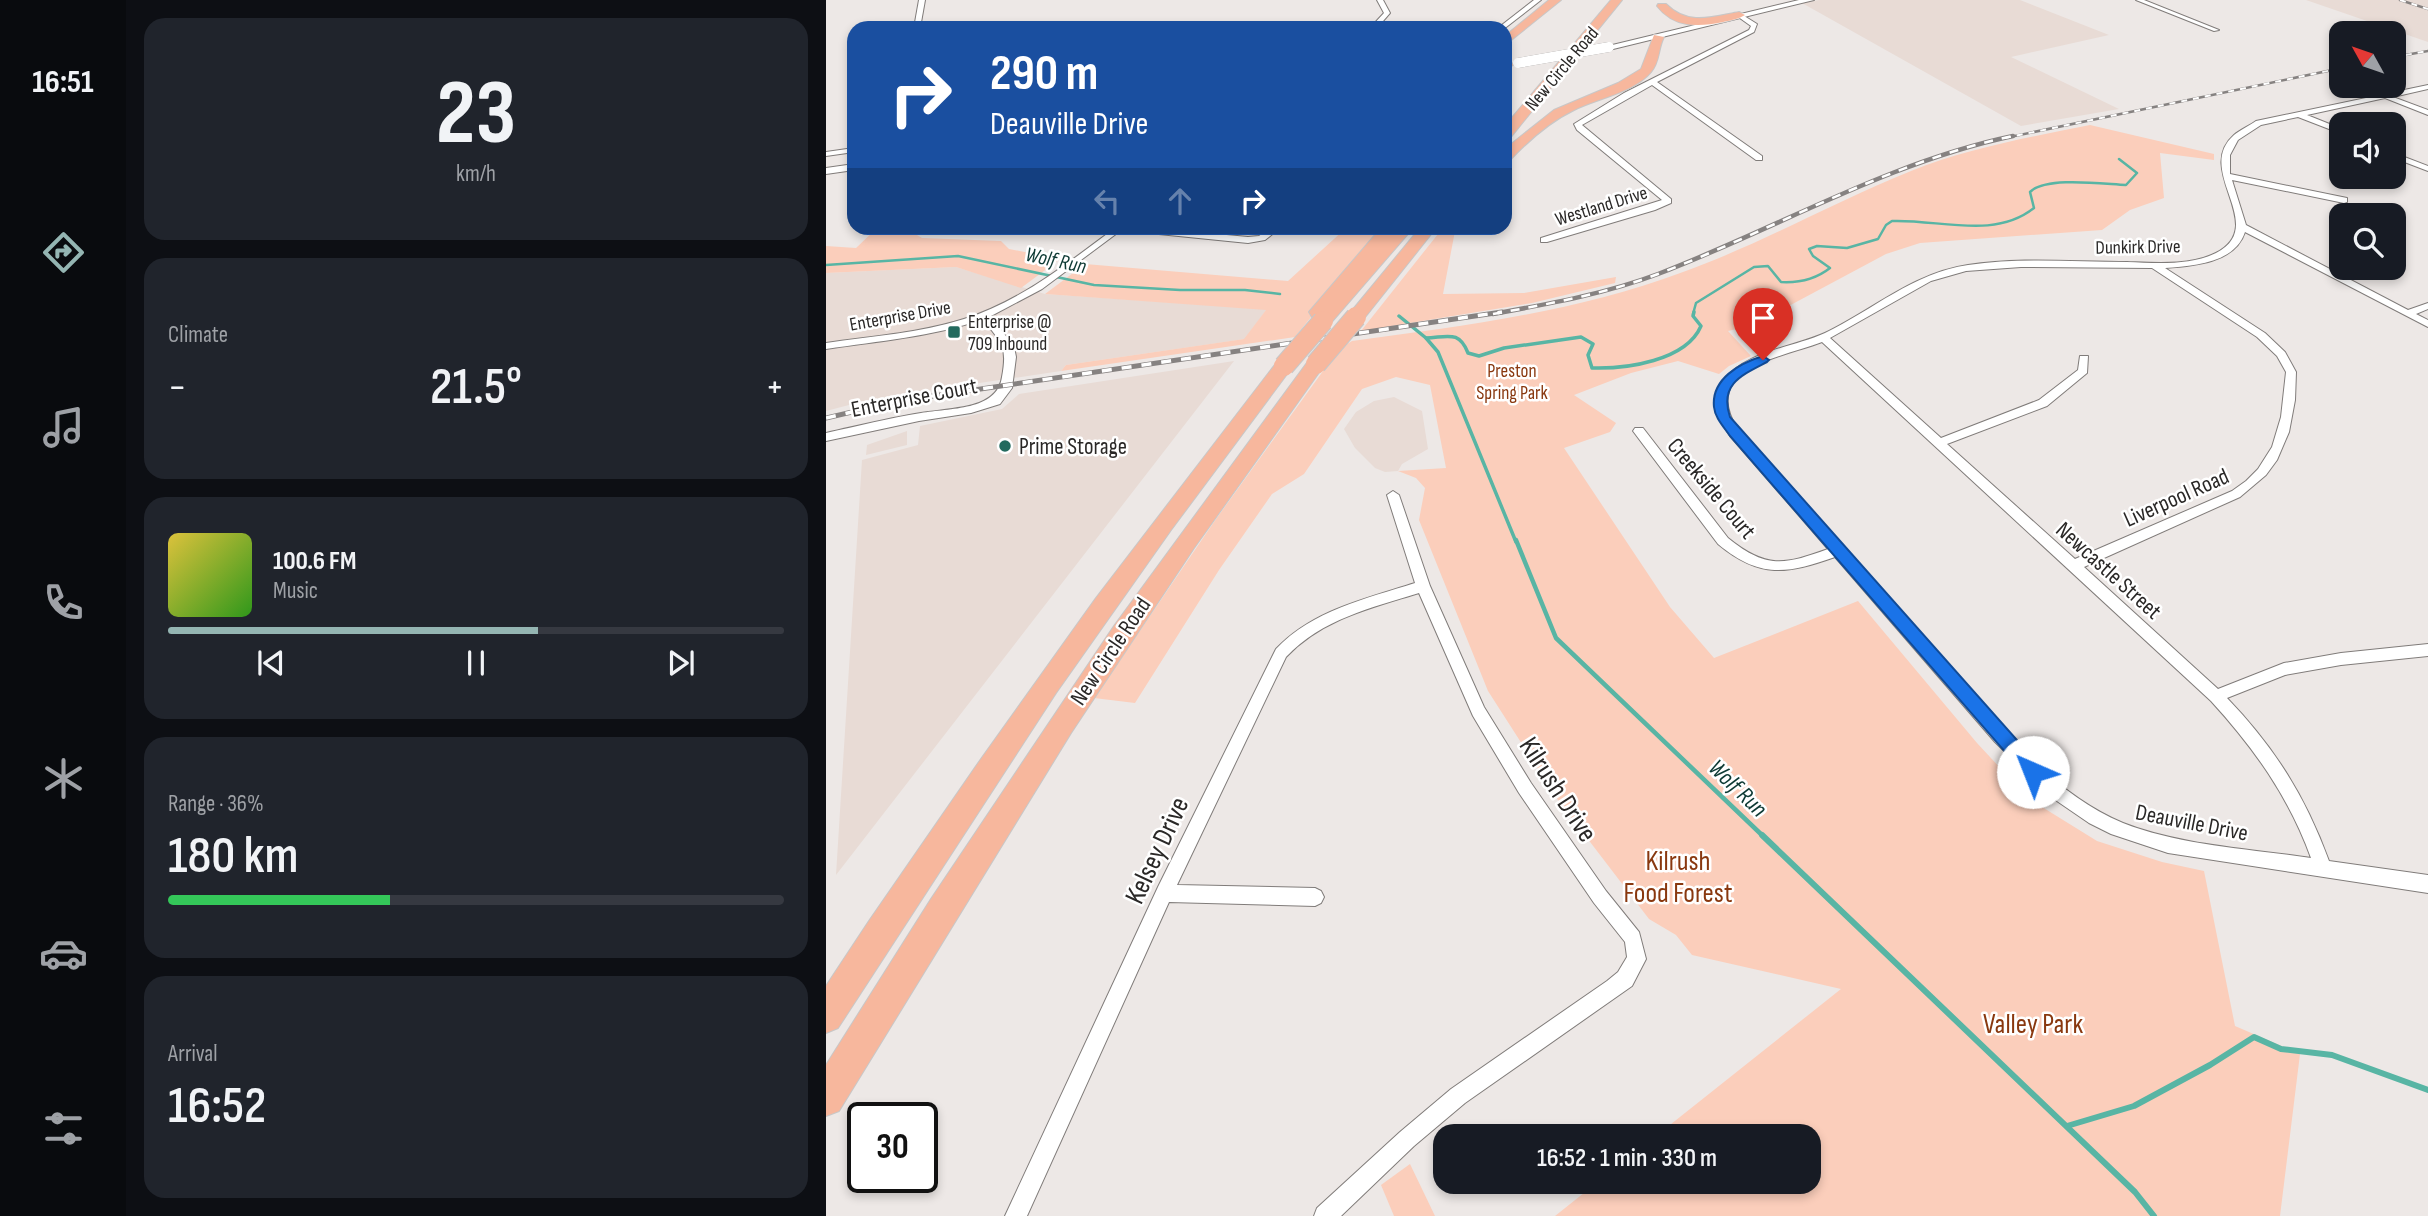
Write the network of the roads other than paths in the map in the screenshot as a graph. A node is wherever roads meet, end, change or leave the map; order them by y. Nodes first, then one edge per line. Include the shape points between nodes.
1 (922, 0) edge
2 (1380, 0) edge
3 (1538, 0) edge
4 (1556, 0) edge
5 (1600, 0) edge
6 (1617, 0) edge
7 (1810, 0) edge
8 (2139, 0) edge
9 (1663, 3) edge
10 (1739, 15) junction
11 (918, 21) edge
12 (1380, 21) edge
13 (1510, 21) edge
14 (2216, 30) dead end
15 (1512, 36) edge
16 (1658, 37) joint
17 (1642, 45) junction
18 (1512, 64) edge
19 (1541, 69) dead end
20 (1652, 82) junction
21 (2428, 87) edge
22 (2406, 92) edge
23 (2375, 98) edge
24 (2390, 98) edge
25 (2428, 113) edge
26 (2298, 114) junction
27 (1512, 127) edge
28 (2329, 127) edge
29 (1512, 150) edge
30 (847, 151) edge
31 (826, 154) edge
32 (1759, 158) dead end
33 (2406, 160) edge
34 (847, 168) edge
35 (2428, 169) edge
36 (826, 171) edge
37 (2227, 176) junction
38 (2344, 200) dead end
39 (2243, 226) junction
40 (1110, 235) edge
41 (1198, 235) edge
42 (1266, 235) edge
43 (1383, 235) edge
44 (1399, 235) edge
45 (1421, 235) edge
46 (1544, 240) dead end
47 (2154, 265) junction
48 (2428, 306) edge
49 (2409, 313) junction
50 (985, 316) junction
51 (1323, 321) junction
52 (2428, 324) edge
53 (1823, 337) junction
54 (826, 346) edge
55 (2084, 358) dead end
56 (1744, 368) joint
57 (1639, 431) dead end
58 (826, 437) edge
59 (1938, 443) junction
60 (1393, 495) dead end
61 (1839, 550) junction
62 (2073, 566) junction
63 (1423, 586) junction
64 (2428, 650) edge
65 (2216, 696) junction
66 (2323, 868) junction
67 (2428, 884) edge
68 (1164, 893) junction
69 (1315, 897) dead end
70 (826, 1016) edge
71 (826, 1098) edge
72 (1016, 1216) edge
73 (1325, 1216) edge

1 - 11 street
2 - 12 street via 1387,13
3 - 13 street
4 - 15 highway
5 - 19 highway, New Circle Road
6 - 27 highway, New Circle Road
7 - 10 main road
8 - 14 street
9 - 10 highway via 1671,18 1685,22
9 - 17 highway via 1657,23
10 - 16 main road
10 - 20 street via 1755,25 1752,32
16 - 17 highway
17 - 18 main road, bridge
17 - 29 highway via 1652,62 1642,74 1559,112
20 - 32 street
20 - 46 street, Westland Drive via 1578,124 1668,201
21 - 22 street
23 - 26 street
24 - 25 street
26 - 28 street
26 - 37 street via 2259,123 2235,135 2225,150
30 - 31 street
33 - 35 street
34 - 36 main road
37 - 38 street
37 - 39 street
39 - 47 street, Dunkirk Drive via 2236,244 2218,256
39 - 49 street
40 - 50 street, Enterprise Drive via 1048,282
41 - 42 street via 1248,240
43 - 51 highway via 1318,312
44 - 51 highway, New Circle Road
45 - 71 highway, New Circle Road, bridge via 1316,364 1191,531 1003,813
47 - 53 street, Dunkirk Drive via 2016,265 1948,272 1904,290
47 - 62 street, Liverpool Road via 2261,335 2281,354 2291,372 2291,383 2278,449 2254,484
48 - 49 street
49 - 52 street
50 - 54 street, Enterprise Drive
50 - 58 street, Enterprise Court via 1009,347 1011,357 1006,388 996,401
51 - 70 highway, New Circle Road, bridge via 1109,596
53 - 56 street, Dunkirk Drive
53 - 59 street, Newcastle Street
55 - 59 street via 2083,371 2043,403
56 - 61 street, Deauville Drive via 1723,388 1720,407 1724,418
57 - 61 street, Creekside Court via 1737,554 1779,568
59 - 62 street, Newcastle Street
60 - 63 street, Kilrush Drive
61 - 66 street, Deauville Drive via 2023,761 2068,802 2129,836
62 - 65 street, Newcastle Street
63 - 68 street, Kelsey Drive via 1318,622 1289,642
63 - 73 street, Kilrush Drive via 1478,711 1533,799 1633,938 1637,959 1614,989 1458,1096
64 - 65 street via 2284,669
65 - 66 street, Newcastle Street via 2281,772
66 - 67 street, Deauville Drive
68 - 69 street
68 - 72 street, Kelsey Drive

